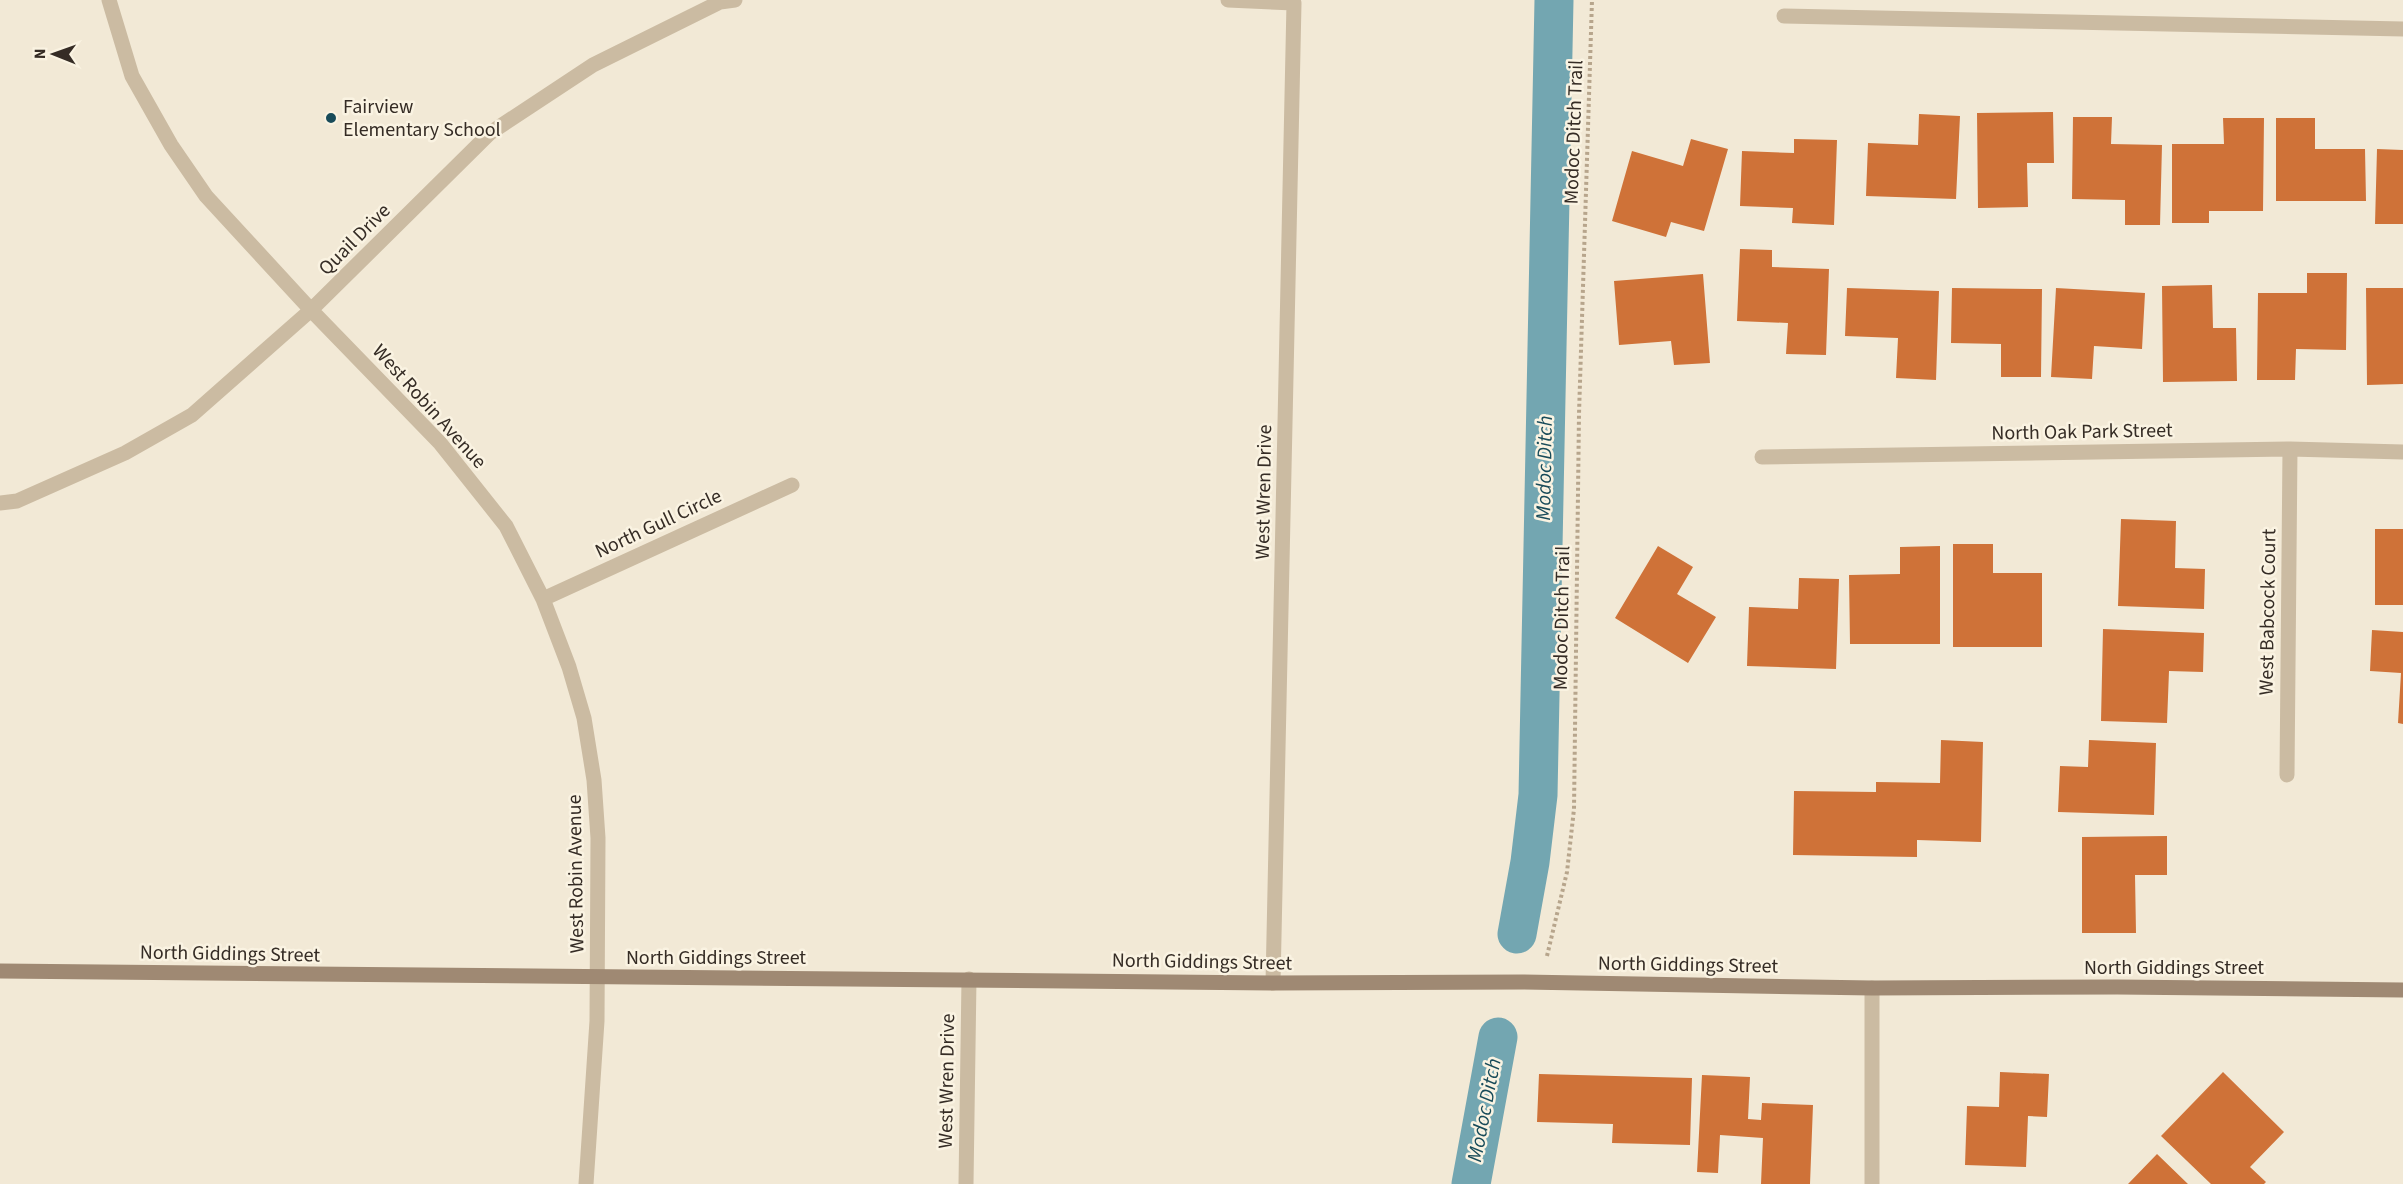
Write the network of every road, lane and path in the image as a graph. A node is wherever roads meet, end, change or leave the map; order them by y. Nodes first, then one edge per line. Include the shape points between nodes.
1 (109, 0) edge
2 (735, 0) edge
3 (1228, 0) edge
4 (1592, 0) edge
5 (1784, 16) dead end
6 (2403, 29) edge
7 (311, 310) junction
8 (2290, 449) junction
9 (2403, 452) edge
10 (1762, 457) dead end
11 (792, 485) dead end
12 (0, 503) edge
13 (543, 599) junction
14 (2287, 775) dead end
15 (0, 971) edge
16 (597, 977) junction
17 (969, 979) junction
18 (1273, 982) junction
19 (1542, 982) junction
20 (1872, 988) junction
21 (2403, 990) edge
22 (586, 1184) edge
23 (966, 1184) edge
24 (1872, 1184) edge

1 - 7 street, West Robin Avenue via 132,76 171,145 206,196
2 - 7 street, Quail Drive via 720,2 593,65 490,133
3 - 18 street, West Wren Drive via 1294,3
4 - 19 path, Modoc Ditch Trail via 1579,414 1574,809 1567,872
5 - 6 street
7 - 12 street, Quail Drive via 192,415 125,453 17,501
7 - 13 street, West Robin Avenue via 441,443 506,526
8 - 9 street, North Oak Park Street
8 - 10 street, North Oak Park Street
8 - 14 street, West Babcock Court
11 - 13 street, North Gull Circle
13 - 16 street, West Robin Avenue via 584,718 594,780 598,838
15 - 16 street, North Giddings Street
16 - 17 street, North Giddings Street
16 - 22 street, West Robin Avenue via 593,1109
17 - 18 street, North Giddings Street
17 - 23 street, West Wren Drive
18 - 19 street, North Giddings Street
19 - 20 street, North Giddings Street
20 - 21 street, North Giddings Street
20 - 24 street

